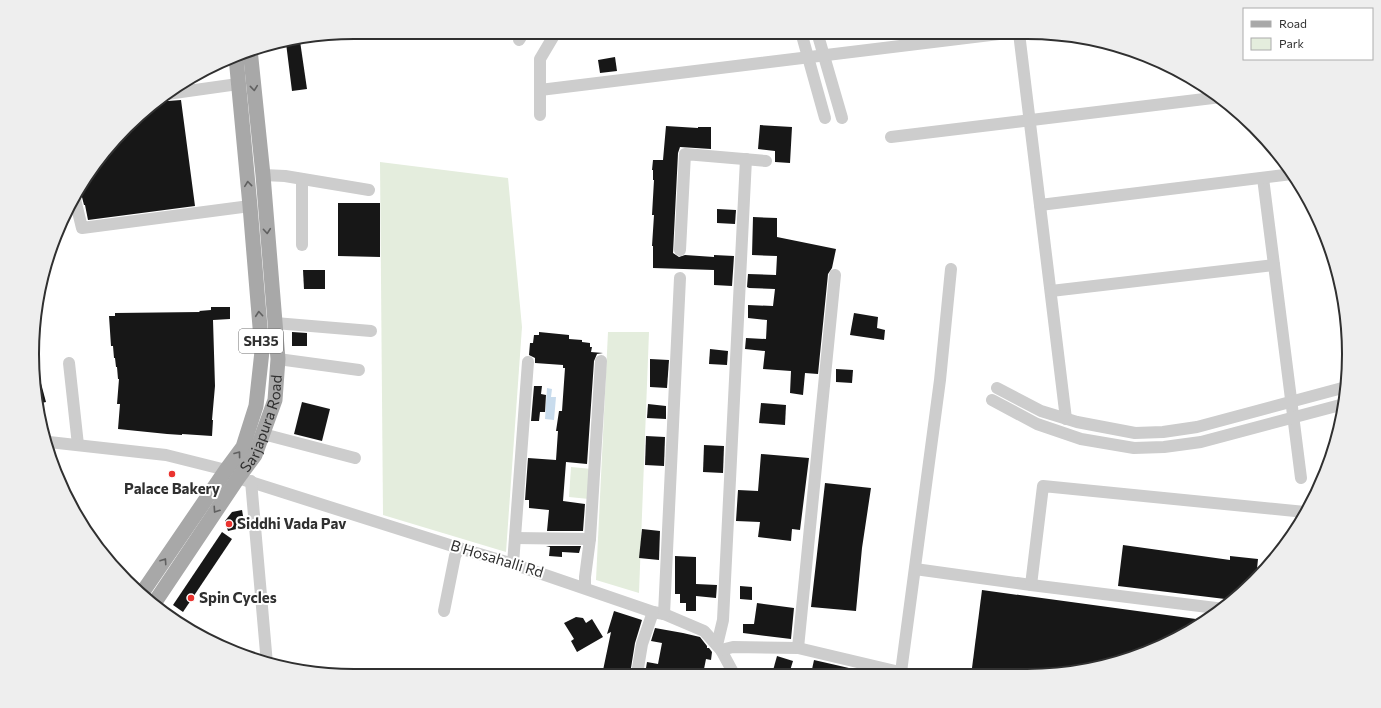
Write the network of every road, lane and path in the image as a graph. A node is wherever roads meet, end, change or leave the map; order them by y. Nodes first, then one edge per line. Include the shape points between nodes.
1 (552, 39) edge
2 (803, 39) edge
3 (819, 39) edge
4 (959, 39) edge
5 (1019, 39) edge
6 (824, 56) junction
7 (251, 57) edge
8 (808, 58) junction
9 (236, 62) edge
10 (238, 84) junction
11 (540, 90) junction
12 (178, 92) edge
13 (1211, 98) edge
14 (540, 115) dead end
15 (825, 118) dead end
16 (842, 118) dead end
17 (1029, 120) junction
18 (890, 137) dead end
19 (746, 159) junction
20 (766, 161) dead end
21 (263, 175) junction
22 (1286, 175) edge
23 (1262, 178) junction
24 (302, 179) junction
25 (369, 190) dead end
26 (76, 205) edge
27 (1040, 205) junction
28 (250, 206) junction
29 (302, 244) dead end
30 (680, 250) dead end
31 (1274, 265) junction
32 (951, 269) dead end
33 (835, 275) dead end
34 (680, 278) dead end
35 (1051, 291) junction
36 (275, 323) junction
37 (371, 331) dead end
38 (278, 360) junction
39 (601, 361) dead end
40 (528, 362) dead end
41 (69, 364) dead end
42 (359, 370) dead end
43 (997, 388) dead end
44 (1340, 389) edge
45 (992, 400) dead end
46 (1291, 402) junction
47 (1337, 406) edge
48 (1293, 417) junction
49 (1066, 419) junction
50 (263, 434) junction
51 (52, 442) edge
52 (78, 445) junction
53 (355, 458) dead end
54 (238, 476) junction
55 (1301, 478) dead end
56 (1300, 512) edge
57 (515, 538) junction
58 (590, 539) junction
59 (459, 548) junction
60 (513, 564) junction
61 (915, 569) junction
62 (1030, 585) junction
63 (585, 587) junction
64 (145, 590) edge
65 (157, 600) edge
66 (1214, 608) edge
67 (444, 611) dead end
68 (659, 613) junction
69 (719, 647) junction
70 (798, 648) junction
71 (266, 656) edge
72 (638, 669) edge
73 (731, 669) edge
74 (888, 669) edge
75 (905, 669) edge

1 - 11 street via 540,59
2 - 8 street
3 - 6 street
4 - 6 street
5 - 17 street
6 - 8 street
6 - 16 street
7 -> 21 main road, Sarjapura Road
8 - 11 street
8 - 15 street
9 - 10 main road, Sarjapura Road / SH35
10 - 12 street
28 -> 10 main road, Sarjapura Road / SH35
11 - 14 street
13 - 17 street
17 - 18 street
17 - 27 street
19 - 20 street
19 - 30 street via 685,154
19 - 69 street via 723,620
21 - 24 street
21 -> 36 main road, Sarjapura Road
22 - 23 street
23 - 27 street
23 - 31 street
24 - 25 street
24 - 29 street
26 - 28 street via 82,228
27 - 35 street
54 -> 28 main road, Sarjapura Road / SH35 via 243,447 256,406 262,350
31 - 35 street
31 - 46 street
32 - 61 street via 940,380
33 - 70 street
34 - 68 street
35 - 49 street
36 - 37 street
36 - 38 main road, Sarjapura Road
38 - 42 street
38 - 50 main road, Sarjapura Road via 275,400
39 - 58 street
40 - 57 street
41 - 52 street
43 - 49 street via 1041,411
44 - 46 street
45 - 48 street via 1037,424 1066,434 1134,448 1201,442
46 - 48 street
46 - 49 street via 1197,427 1163,432 1135,433
47 - 48 street
48 - 55 street
50 - 53 street
50 - 54 main road, Sarjapura Road via 256,454
51 - 52 street, B Hosahalli Rd
52 - 54 street, B Hosahalli Rd via 166,455
54 - 59 street, B Hosahalli Rd
64 -> 54 main road, Sarjapura Road / SH35
54 -> 65 main road, Sarjapura Road
54 - 71 street
56 - 62 street via 1043,486
57 - 58 street
57 - 60 street
58 - 63 street
59 - 60 street, B Hosahalli Rd
59 - 67 street
60 - 63 street, B Hosahalli Rd
61 - 62 street
61 - 75 street
62 - 66 street
63 - 68 street, B Hosahalli Rd
68 - 69 street, B Hosahalli Rd via 704,631
68 - 72 street via 642,644
69 - 70 street
69 - 73 street, B Hosahalli Rd
70 - 74 street

